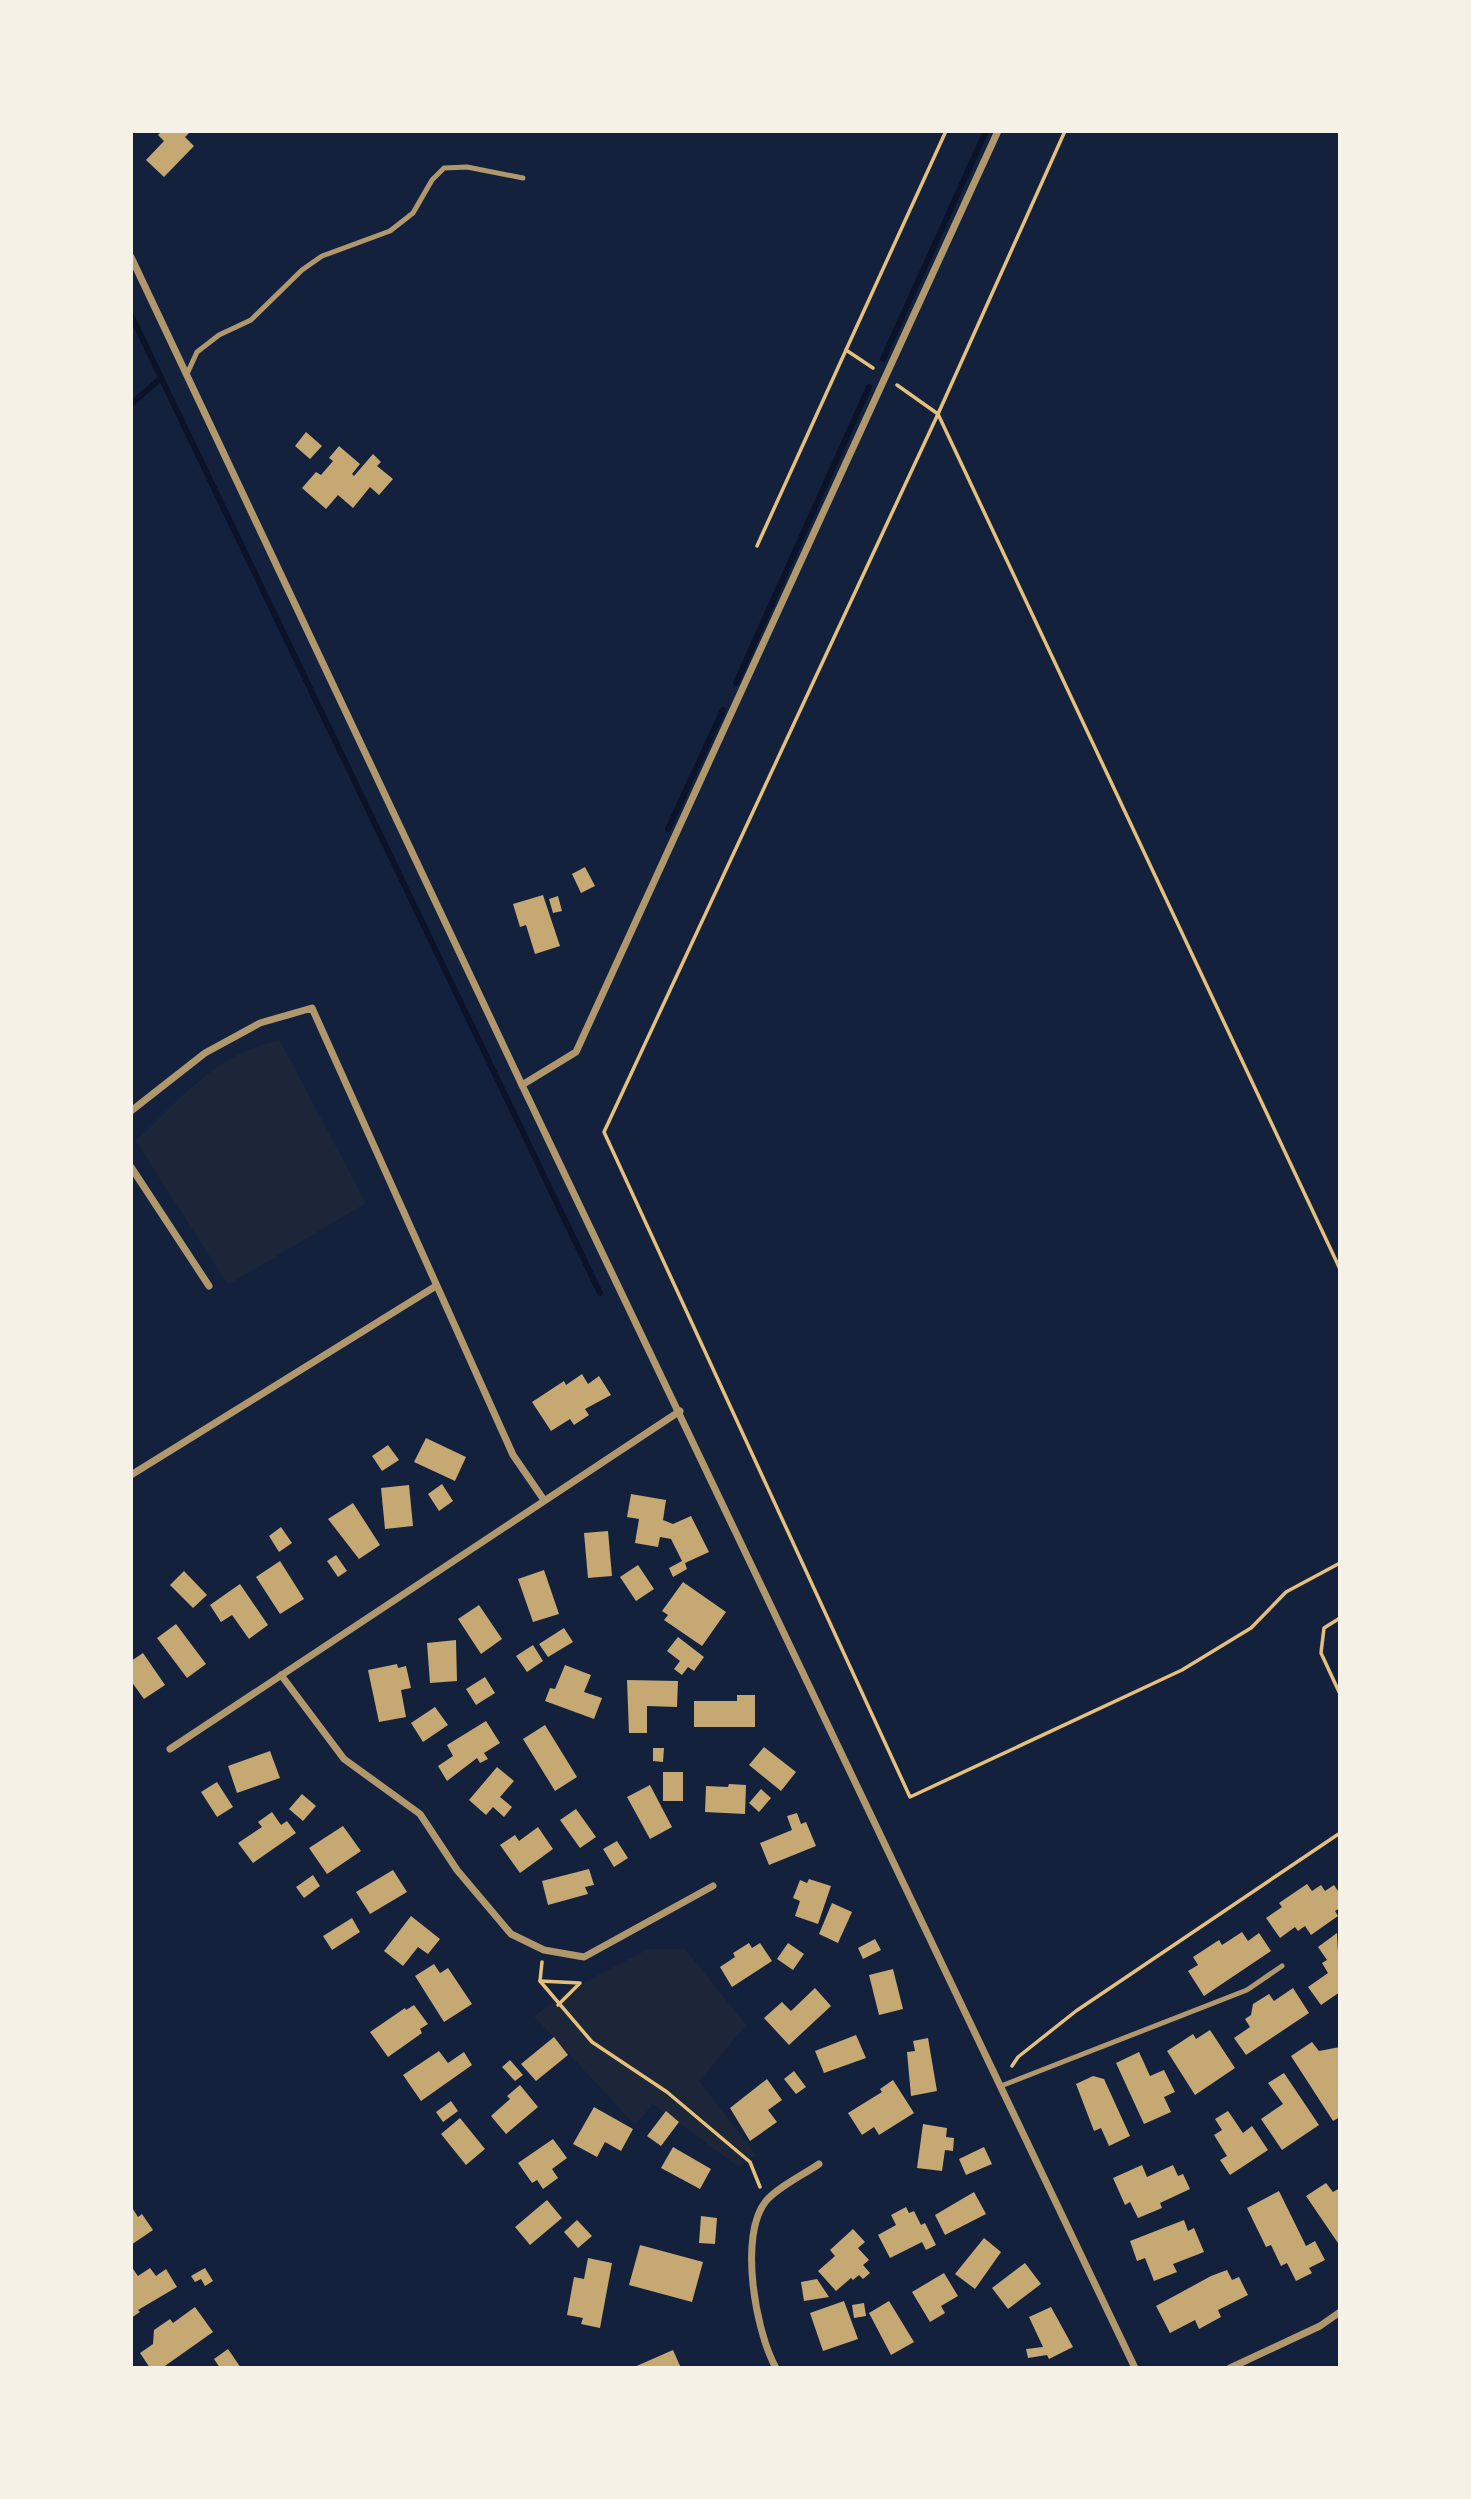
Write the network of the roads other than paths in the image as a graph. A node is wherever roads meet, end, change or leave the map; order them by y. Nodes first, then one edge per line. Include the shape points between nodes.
1 (999, 131) edge
2 (523, 178) dead end
3 (131, 257) edge
4 (187, 374) junction
5 (522, 1085) junction
6 (131, 1111) edge
7 (131, 1167) edge
8 (209, 1286) dead end
9 (436, 1286) junction
10 (680, 1410) junction
11 (131, 1475) edge
12 (544, 1500) junction
13 (281, 1675) junction
14 (170, 1749) dead end
15 (713, 1886) dead end
16 (1282, 1966) dead end
17 (1001, 2086) junction
18 (819, 2164) dead end
19 (1340, 2312) edge
20 (776, 2368) edge
21 (1135, 2368) edge
22 (1230, 2368) edge

1 - 5 street via 576,1052
2 - 4 lane via 467,167 444,169 413,213 390,231 322,256 302,270 251,320 197,352
3 - 4 street
4 - 5 street
5 - 10 street
6 - 9 street via 205,1053 260,1023 312,1007
7 - 8 street
9 - 11 street
9 - 12 street via 513,1455
10 - 12 street
10 - 17 street
12 - 13 street
13 - 14 street
13 - 15 street via 344,1759 420,1814 457,1870 511,1934 544,1950 584,1957
16 - 17 lane via 1247,1990
17 - 21 street
18 - 20 street via 766,2202 757,2227 752,2264 756,2320
19 - 22 street

